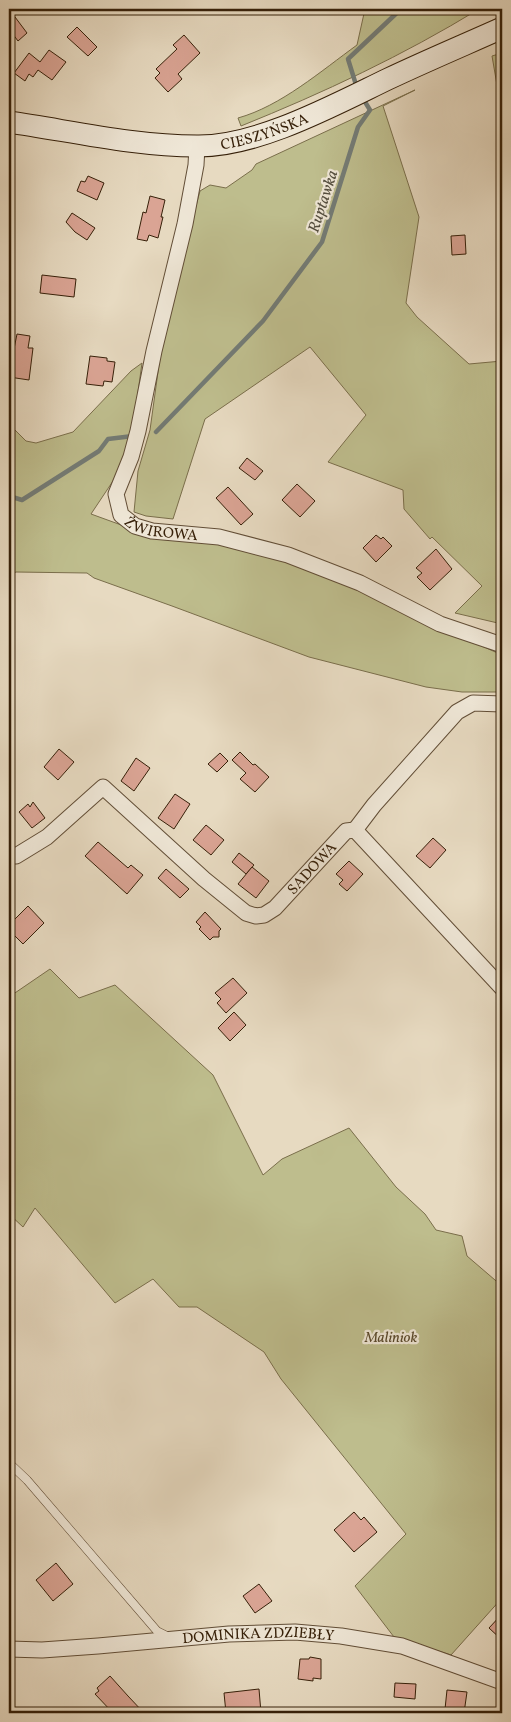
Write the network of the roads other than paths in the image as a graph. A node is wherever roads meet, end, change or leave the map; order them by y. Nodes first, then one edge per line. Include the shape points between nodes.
1 (502, 28) edge
2 (9, 122) edge
3 (198, 146) junction
4 (502, 645) edge
5 (502, 704) edge
6 (355, 830) junction
7 (9, 854) edge
8 (502, 988) edge
9 (9, 1463) edge
10 (173, 1639) junction
11 (9, 1649) edge
12 (502, 1682) edge

1 - 3 main road, CIESZYŃSKA via 252,138
2 - 3 main road, CIESZYŃSKA via 149,143
3 - 4 street, ŻWIROWA via 185,224 138,432 116,494 121,515 135,526 152,531 219,537 288,555 360,583 440,624
5 - 6 street via 473,703 457,712
6 - 7 street, SADOWA via 346,830 274,908 256,916 246,913 204,879 103,787 47,837 16,856
6 - 8 street
9 - 10 lane via 157,1631
10 - 11 street, DOMINIKA ZDZIEBŁY via 42,1650
10 - 12 street, DOMINIKA ZDZIEBŁY via 295,1632 341,1636 402,1646

